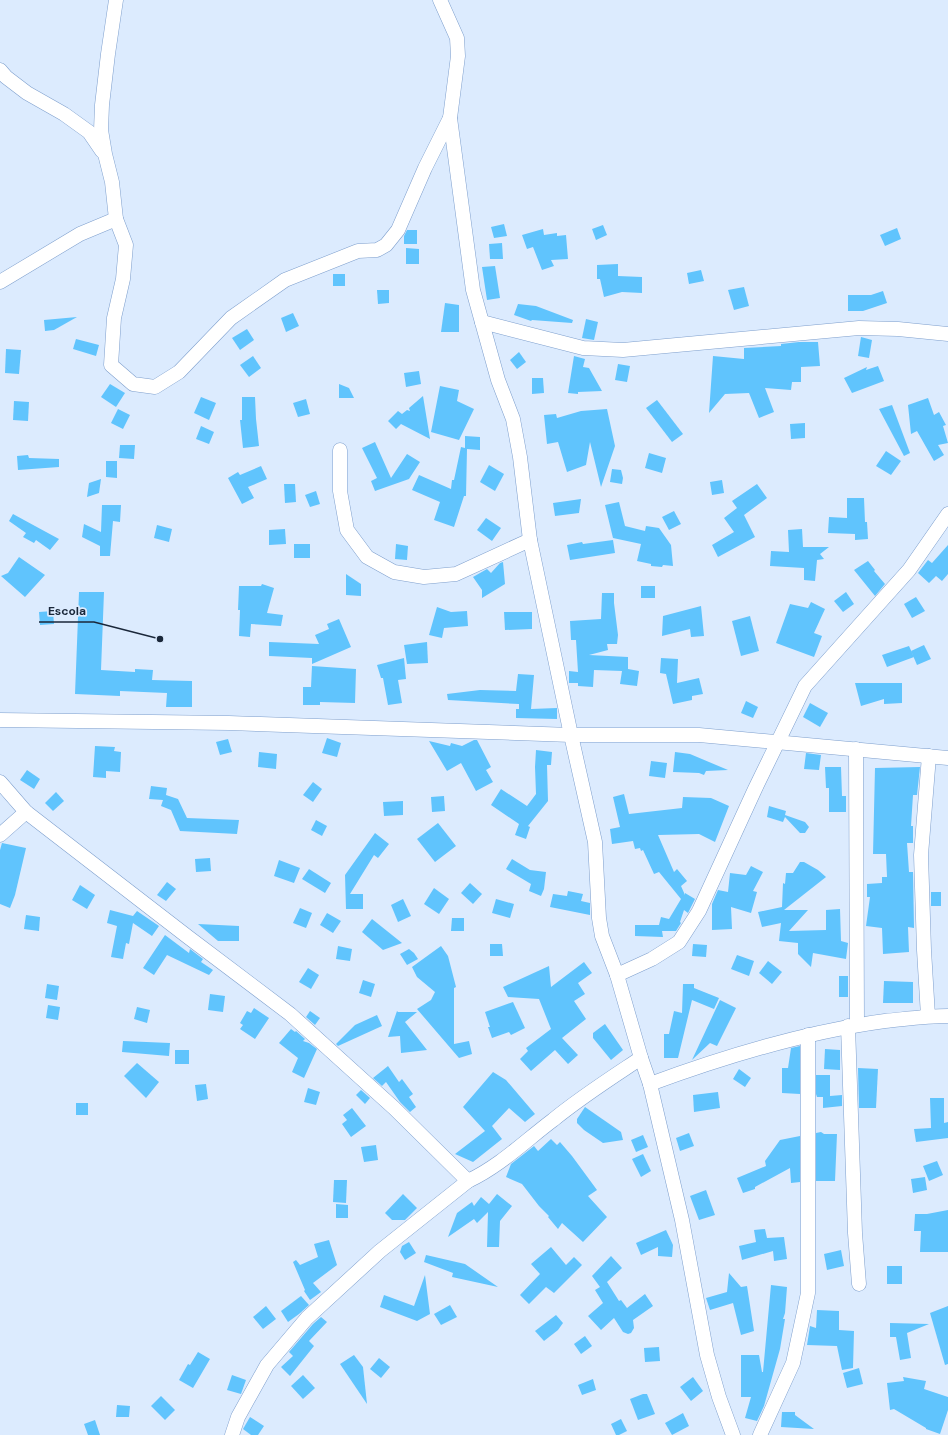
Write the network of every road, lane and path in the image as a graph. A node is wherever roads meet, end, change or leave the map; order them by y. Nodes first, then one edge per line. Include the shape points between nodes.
1 (116, 0) edge
2 (440, 0) edge
3 (0, 70) edge
4 (450, 118) junction
5 (105, 154) junction
6 (116, 219) junction
7 (0, 282) edge
8 (482, 322) junction
9 (948, 334) edge
10 (340, 450) dead end
11 (948, 514) edge
12 (530, 540) junction
13 (0, 720) edge
14 (571, 735) junction
15 (778, 743) junction
16 (856, 749) junction
17 (929, 756) junction
18 (948, 758) edge
19 (0, 782) edge
20 (26, 812) junction
21 (0, 835) edge
22 (618, 975) junction
23 (928, 1016) junction
24 (948, 1016) edge
25 (852, 1026) junction
26 (808, 1035) junction
27 (641, 1058) junction
28 (650, 1084) junction
29 (468, 1181) junction
30 (859, 1284) dead end
31 (232, 1435) edge
32 (733, 1435) edge
33 (760, 1435) edge

1 - 5 street via 102,105 101,130
2 - 4 street via 457,38 458,56
3 - 5 street via 27,93 90,132
4 - 6 street via 398,230 386,245 378,250 358,250 285,280 231,318 179,372 156,387 133,384 112,365 114,318 123,279 126,245
4 - 8 street via 472,290
5 - 6 street via 112,182
6 - 7 street via 80,234
8 - 9 street via 583,348 623,350 859,328
8 - 12 street via 498,380 513,419
10 - 12 street via 340,491 347,530 367,557 394,572 424,577 456,574
11 - 15 street via 909,570 805,686
12 - 14 street
13 - 14 street via 229,723
14 - 15 street via 699,735
14 - 22 street via 596,842 602,936
15 - 16 street
15 - 22 street via 699,911 679,942 652,959
16 - 17 street
16 - 25 street
17 - 18 street
17 - 23 street via 921,855
19 - 20 street
20 - 21 street
20 - 29 street via 290,1014 394,1108
22 - 27 street
23 - 24 street
23 - 25 street
25 - 26 street
25 - 30 street via 855,1233
26 - 28 street via 690,1068
26 - 33 street via 808,1293 793,1363
27 - 28 street
27 - 29 street via 554,1119 482,1175
28 - 32 street via 682,1220 707,1355
29 - 31 street via 380,1251 307,1318 267,1365 238,1417

